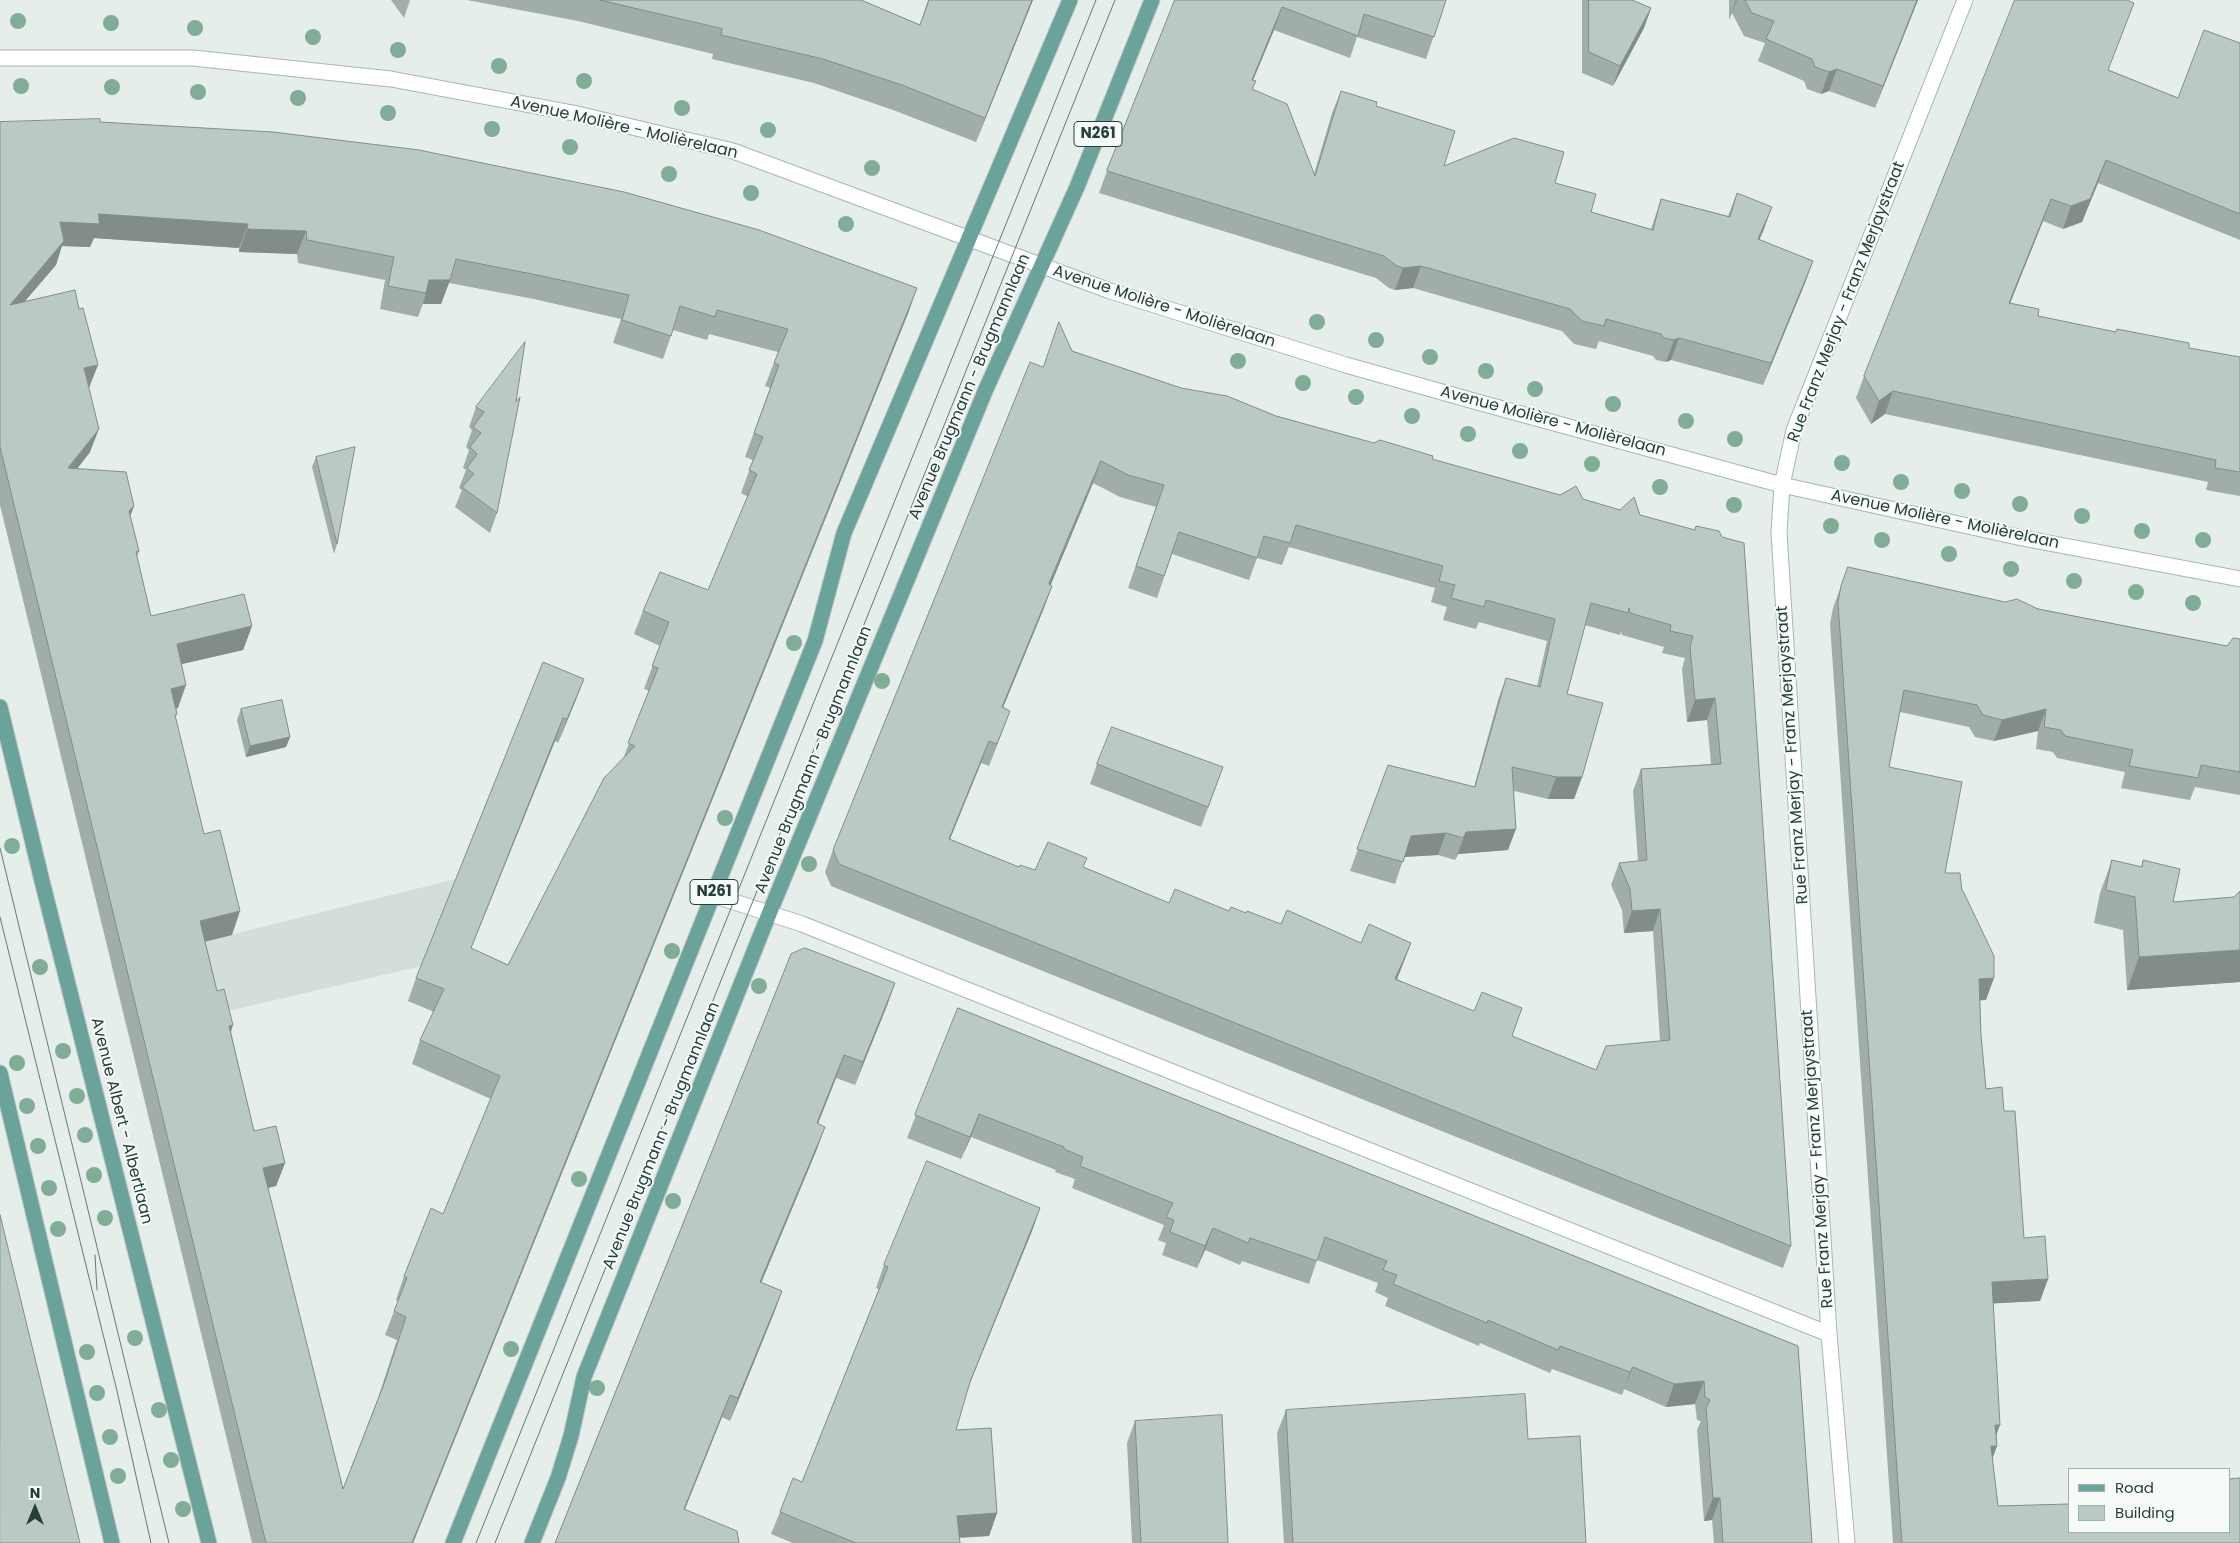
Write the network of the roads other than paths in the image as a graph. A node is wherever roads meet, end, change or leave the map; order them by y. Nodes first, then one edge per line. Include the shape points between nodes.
1 (1070, 0) edge
2 (1152, 0) edge
3 (1965, 0) edge
4 (0, 58) edge
5 (969, 239) junction
6 (1041, 266) junction
7 (1782, 485) junction
8 (2240, 579) edge
9 (0, 706) edge
10 (713, 895) junction
11 (769, 914) junction
12 (0, 1073) edge
13 (1829, 1334) junction
14 (112, 1543) edge
15 (209, 1543) edge
16 (453, 1543) edge
17 (532, 1543) edge
18 (1847, 1543) edge

1 - 5 main road, N261
2 - 6 main road, Avenue Brugmann - Brugmannlaan / N261
3 - 7 street, Rue Franz Merjay - Franz Merjaystraat via 1794,430
4 - 5 street, Avenue Molière - Molièrelaan via 193,58 392,79 563,111 733,151
5 - 6 street, Avenue Molière - Molièrelaan
5 - 10 main road, N261 via 844,533 815,641
6 - 7 street, Avenue Molière - Molièrelaan via 1346,365
6 - 11 main road, Avenue Brugmann - Brugmannlaan / N261 via 986,389
7 - 8 street, Avenue Molière - Molièrelaan via 2022,538
7 - 13 street, Rue Franz Merjay - Franz Merjaystraat via 1779,533
9 - 15 main road, Avenue Albert - Albertlaan
10 - 11 street
10 - 16 main road, N261
11 - 13 street via 812,928
11 - 17 main road, Avenue Brugmann - Brugmannlaan / N261 via 584,1377 558,1478
12 - 14 main road
13 - 18 street, Rue Franz Merjay - Franz Merjaystraat

